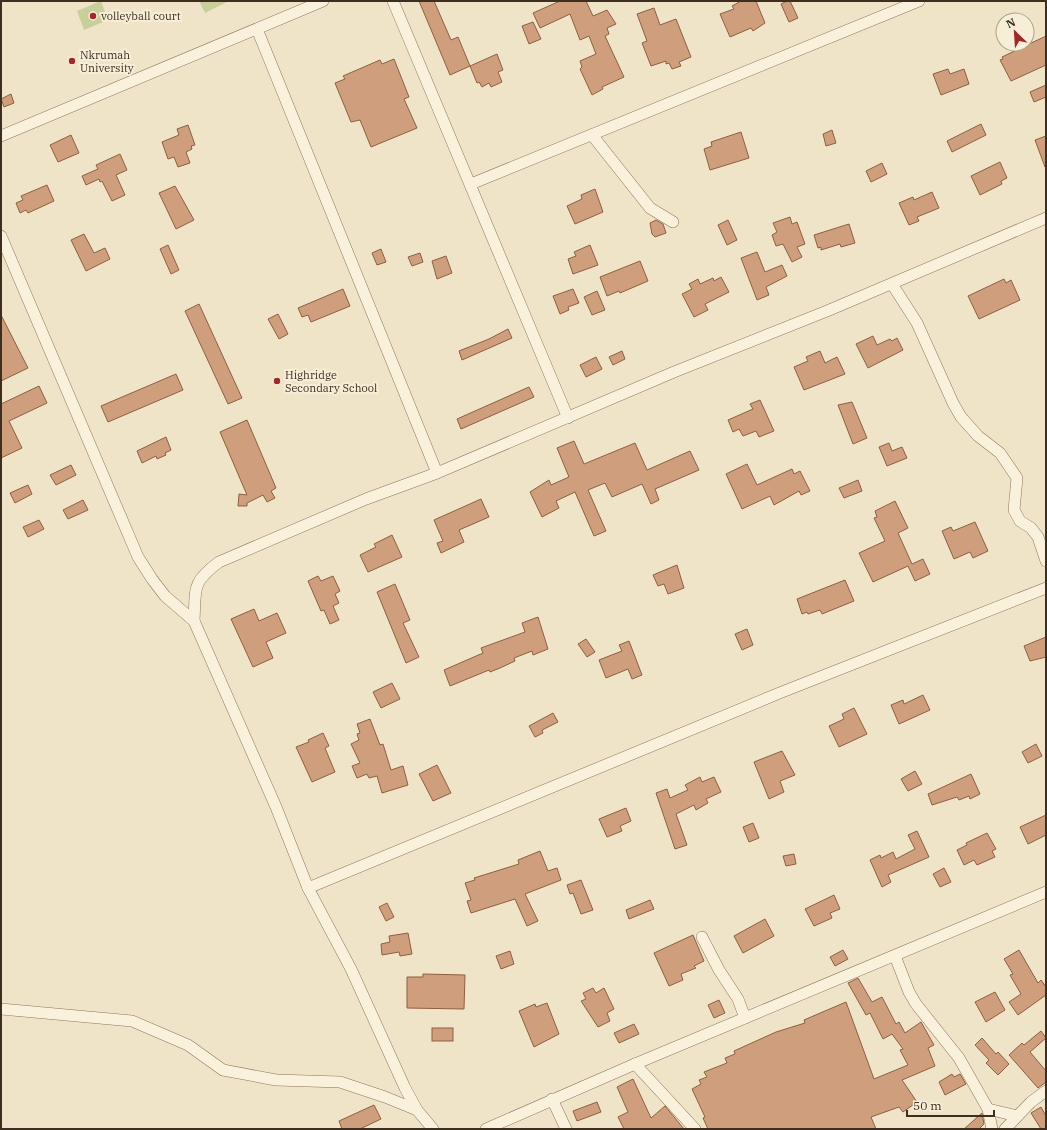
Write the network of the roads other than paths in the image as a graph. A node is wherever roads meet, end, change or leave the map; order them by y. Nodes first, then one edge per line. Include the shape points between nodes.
1 (323, 1) edge
2 (393, 1) edge
3 (919, 1) edge
4 (257, 28) junction
5 (592, 135) junction
6 (1, 136) edge
7 (471, 184) junction
8 (1046, 218) edge
9 (673, 222) dead end
10 (1, 236) edge
11 (892, 284) junction
12 (568, 418) junction
13 (437, 473) junction
14 (1046, 561) edge
15 (1046, 588) edge
16 (194, 620) junction
17 (308, 888) junction
18 (1046, 892) edge
19 (702, 937) dead end
20 (895, 956) junction
21 (1, 1009) edge
22 (746, 1018) junction
23 (635, 1064) junction
24 (1046, 1091) edge
25 (552, 1099) junction
26 (988, 1109) junction
27 (417, 1110) junction
28 (1017, 1116) junction
29 (433, 1129) edge
30 (487, 1129) edge
31 (566, 1129) edge
32 (695, 1129) edge
33 (992, 1129) edge
34 (1005, 1129) edge

1 - 4 street
2 - 7 street
3 - 5 street
4 - 6 street
4 - 13 street
5 - 7 street
5 - 9 street via 650,208
7 - 12 street
8 - 11 street
10 - 16 street via 138,556 165,596
11 - 12 street
11 - 14 street via 917,323 961,417 978,436 1000,453 1017,478 1014,510 1020,521 1038,537
12 - 13 street
13 - 16 street via 218,562 197,582
15 - 17 street via 782,692
16 - 17 street via 276,807
17 - 27 street via 351,969
18 - 20 street
19 - 22 street via 738,999
20 - 22 street
20 - 26 street via 916,1004 959,1058
21 - 27 street via 132,1021 188,1045 223,1070 276,1080 340,1082
22 - 23 street
23 - 25 street
23 - 32 street
24 - 28 street
25 - 30 street
25 - 31 street
26 - 28 street
26 - 33 street
27 - 29 street
28 - 34 street

